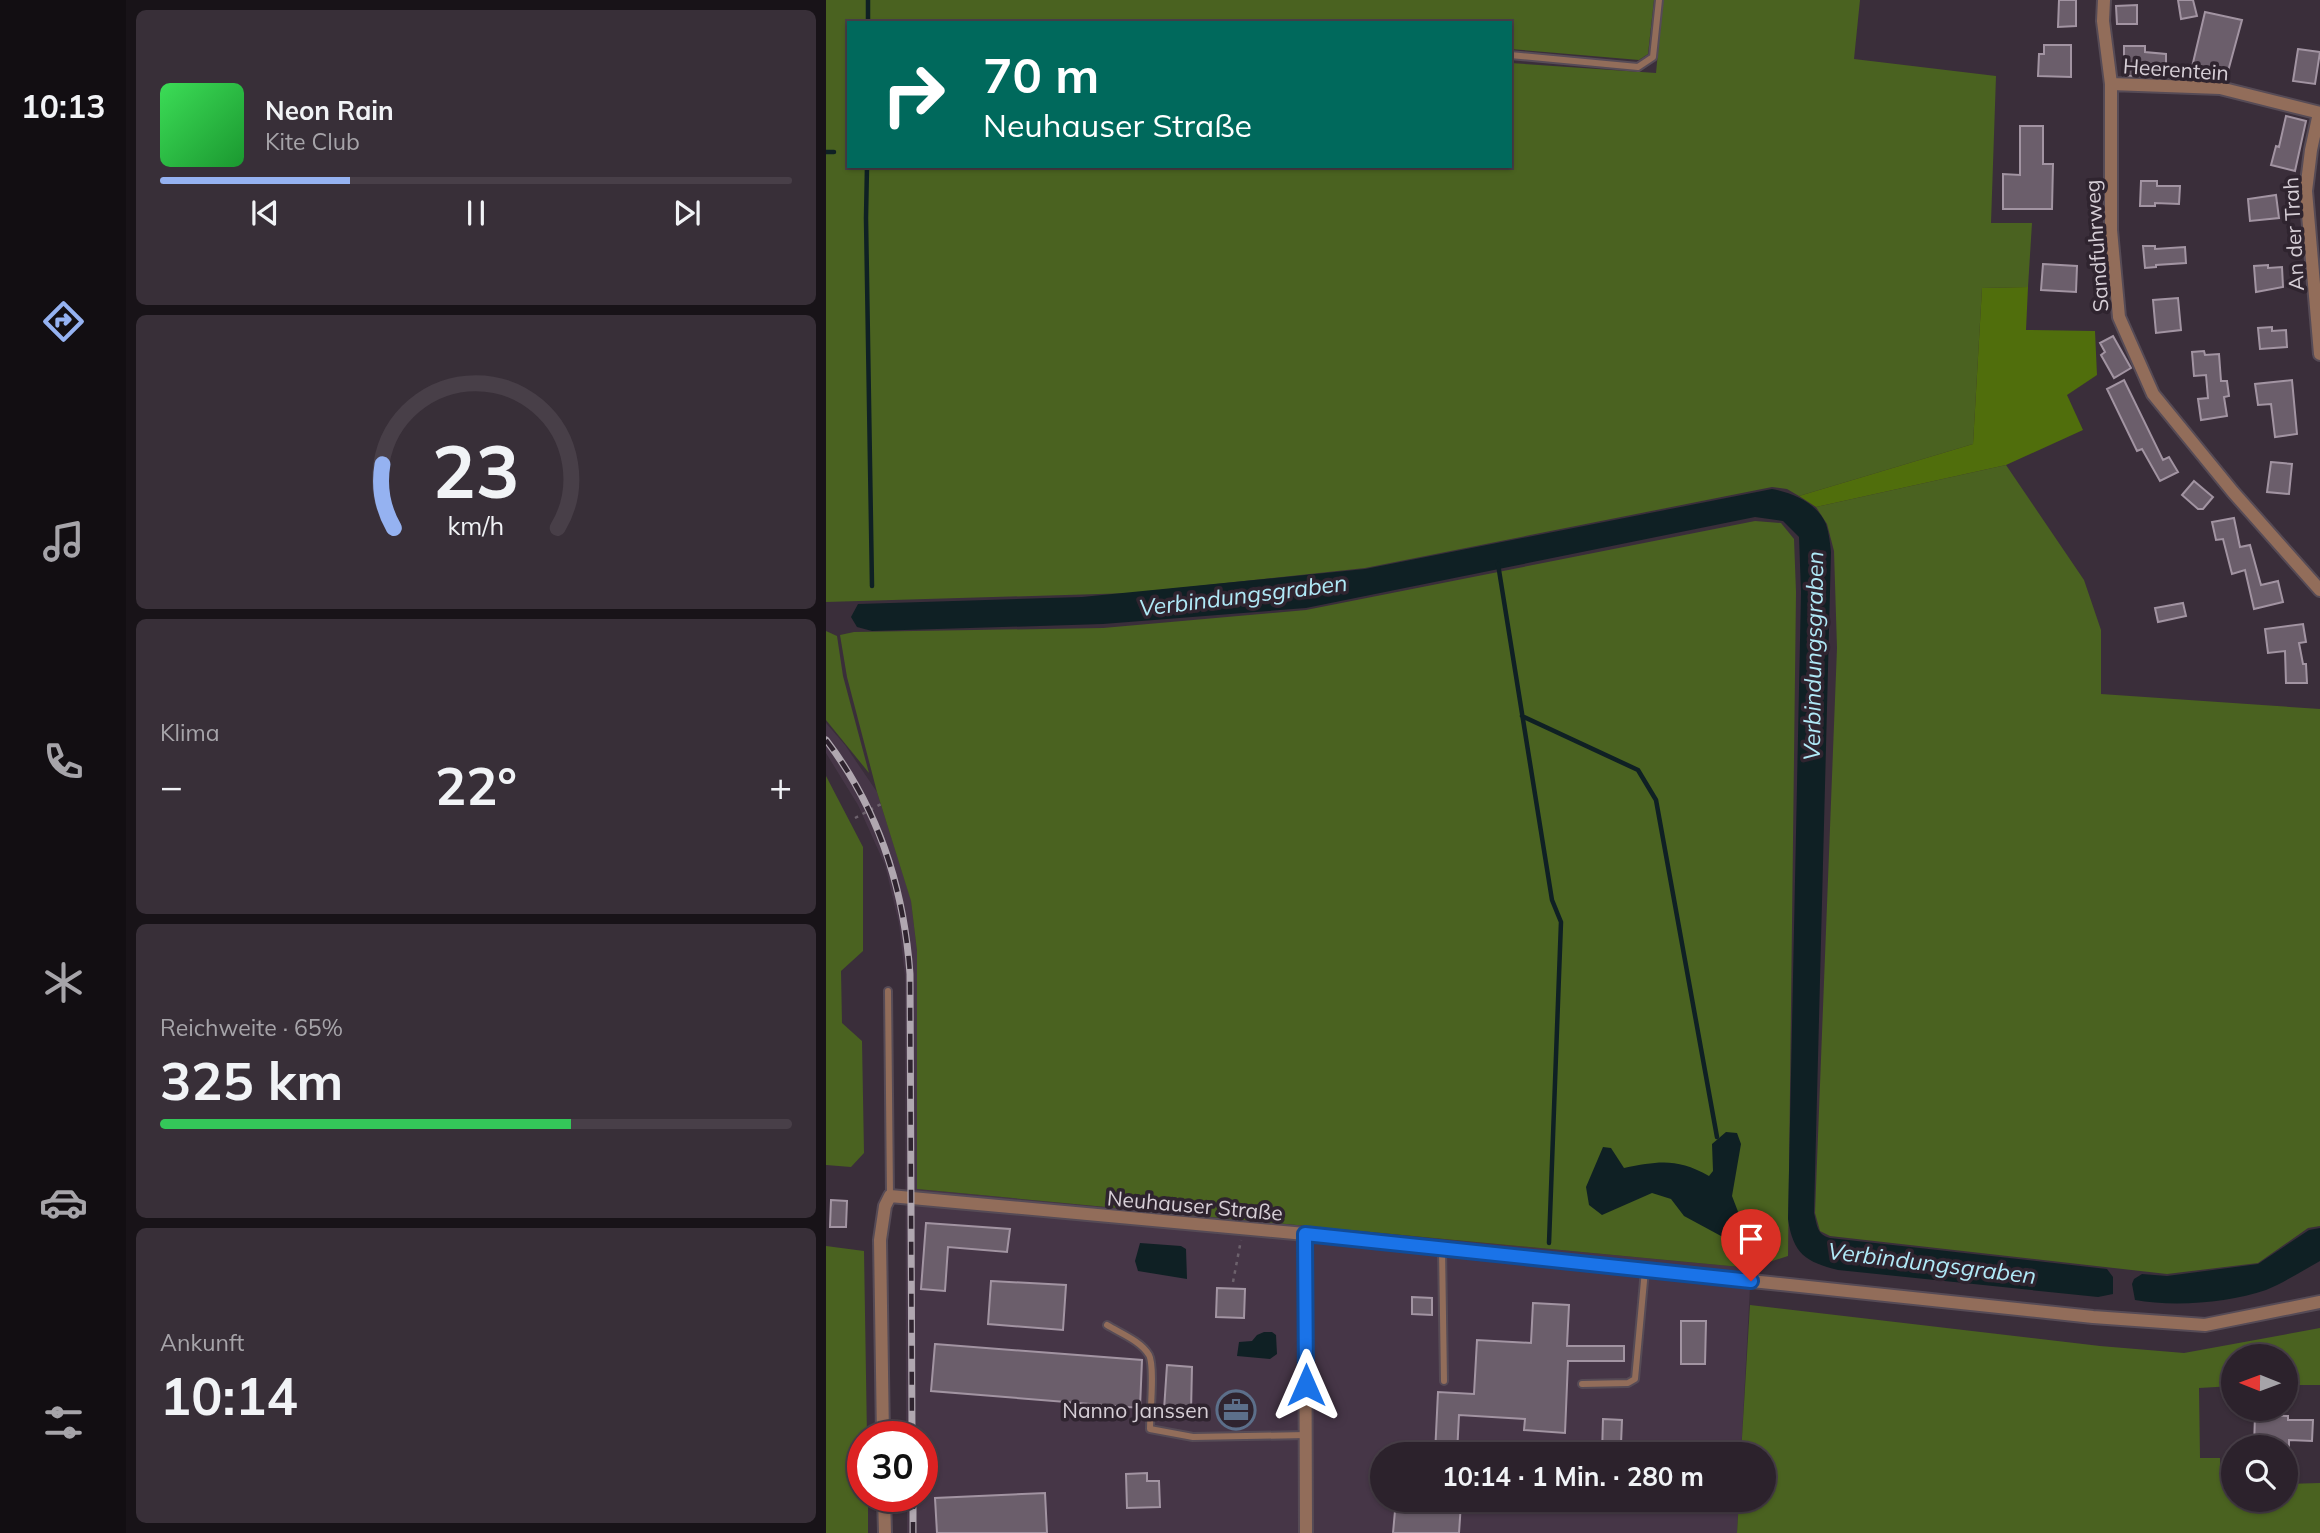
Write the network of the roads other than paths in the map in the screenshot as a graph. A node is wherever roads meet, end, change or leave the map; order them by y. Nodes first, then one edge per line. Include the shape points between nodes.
1 (1659, 0) edge
2 (2104, 0) edge
3 (1512, 55) edge
4 (2111, 84) junction
5 (2320, 113) edge
6 (2320, 354) edge
7 (2320, 590) edge
8 (888, 991) dead end
9 (890, 1196) junction
10 (1305, 1234) junction
11 (1442, 1249) junction
12 (1646, 1270) junction
13 (2320, 1302) edge
14 (1107, 1325) dead end
15 (1444, 1381) dead end
16 (1582, 1384) dead end
17 (883, 1421) edge
18 (1306, 1436) junction
19 (884, 1512) edge
20 (885, 1533) edge
21 (1306, 1533) edge

1 - 3 lane via 1653,57 1639,67
2 - 4 street, Sandfuhrweg
4 - 5 street, Heerentein via 2220,88
4 - 7 street, Sandfuhrweg via 2111,230 2119,317 2152,394
5 - 6 street, An der Trah via 2306,191
8 - 9 lane
9 - 10 street, Neuhauser Straße
9 - 17 street via 880,1240
10 - 11 street, Neuhauser Straße
10 - 18 street
11 - 12 street, Neuhauser Straße
11 - 15 lane
12 - 13 street, Neuhauser Straße via 2205,1325
12 - 16 lane via 1635,1379
14 - 18 lane via 1149,1354 1150,1429 1194,1437
18 - 21 street
19 - 20 street

